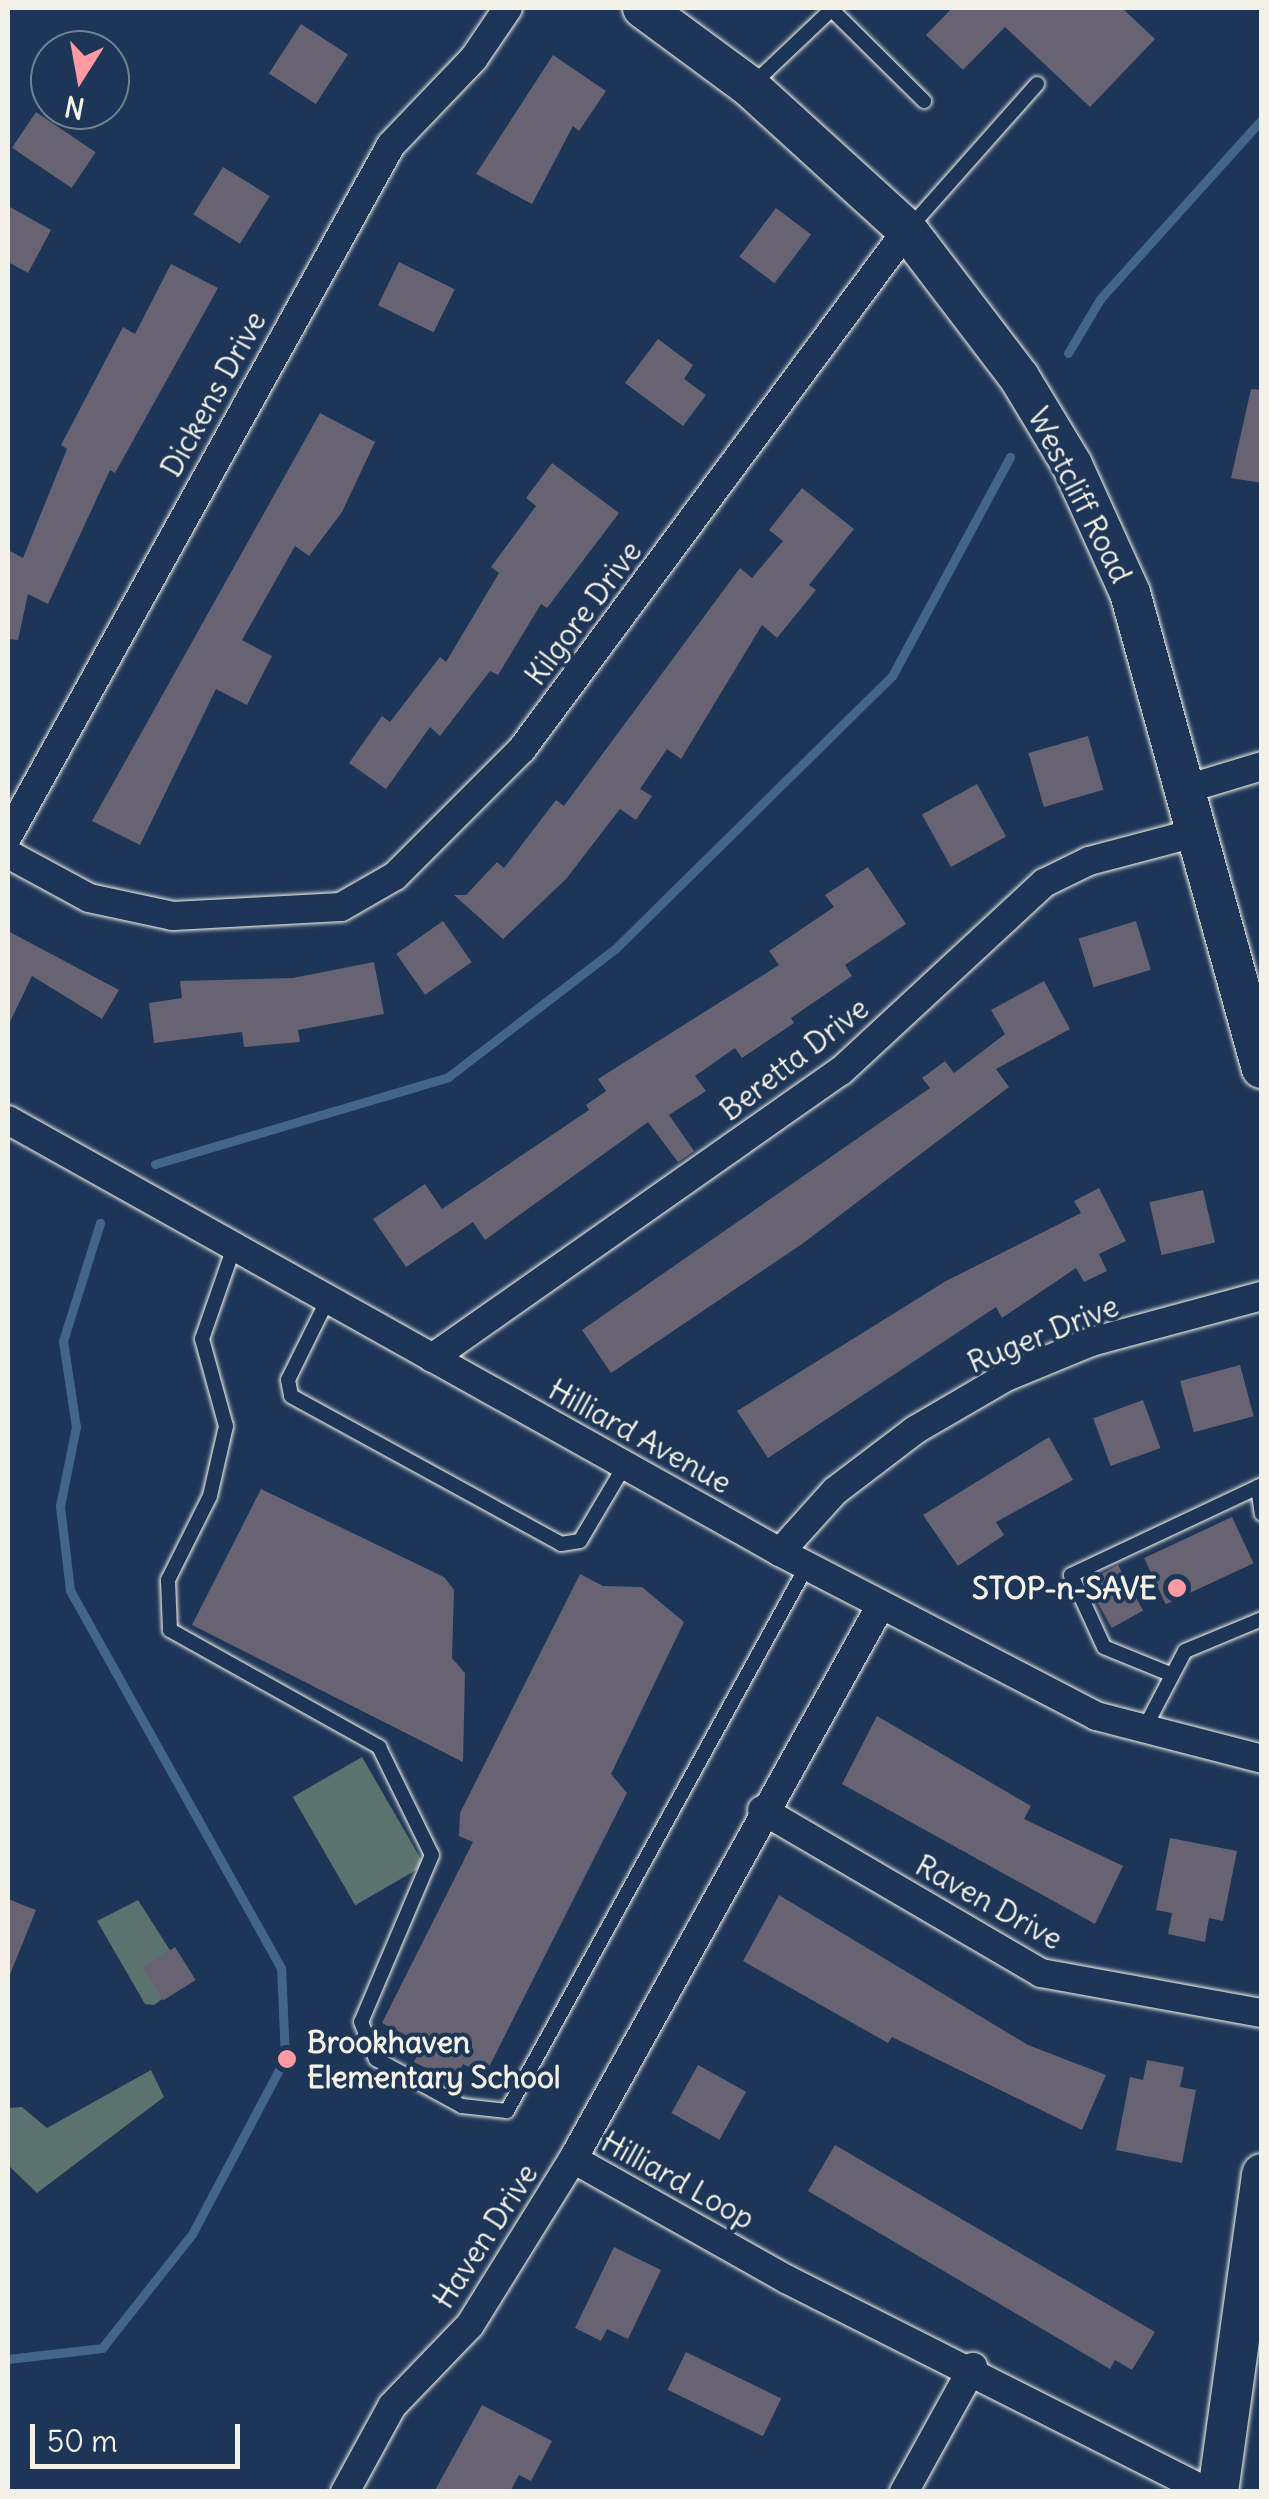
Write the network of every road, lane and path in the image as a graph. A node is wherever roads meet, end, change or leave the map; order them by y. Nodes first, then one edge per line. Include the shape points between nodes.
1 (508, 8) edge
2 (643, 8) edge
3 (832, 8) edge
4 (1037, 84) dead end
5 (750, 86) junction
6 (924, 101) dead end
7 (907, 230) junction
8 (1262, 766) edge
9 (1186, 789) junction
10 (1199, 832) junction
11 (8, 836) edge
12 (8, 854) edge
13 (1262, 1068) edge
14 (8, 1120) edge
15 (234, 1247) junction
16 (1262, 1296) edge
17 (328, 1299) junction
18 (432, 1358) junction
19 (626, 1465) junction
20 (1260, 1486) edge
21 (1262, 1514) edge
22 (780, 1552) junction
23 (807, 1566) junction
24 (881, 1606) junction
25 (1262, 1619) edge
26 (1170, 1674) junction
27 (1142, 1732) junction
28 (1262, 1760) edge
29 (762, 1810) junction
30 (1262, 2013) edge
31 (573, 2159) junction
32 (1262, 2174) edge
33 (1251, 2306) edge
34 (973, 2367) junction
35 (345, 2492) edge
36 (904, 2492) edge
37 (1208, 2492) edge
38 (1218, 2492) edge

1 - 11 street, Dickens Drive via 474,58 391,144
2 - 5 street, Westcliff Road
3 - 5 lane
3 - 6 lane
4 - 7 lane
5 - 7 street, Westcliff Road
7 - 9 street, Westcliff Road via 1019,376 1072,465 1130,593
7 - 12 street, Kilgore Drive via 509,762 394,876 341,907 229,915 129,910
8 - 9 street
9 - 10 street, Westcliff Road
10 - 13 street, Westcliff Road
10 - 18 street, Beretta Drive via 1089,861 1044,883 840,1072
14 - 15 street, Hilliard Avenue
15 - 17 street, Hilliard Avenue
15 - 23 lane via 202,1339 226,1426 210,1496 168,1580 170,1630 379,1747 432,1855 361,2022 376,2059 462,2106 508,2110
16 - 22 street, Ruger Drive via 1091,1342 1006,1376 848,1481
17 - 18 street, Hilliard Avenue
17 - 19 lane via 288,1380 290,1396 561,1544 580,1541
18 - 19 street, Hilliard Avenue
19 - 22 street, Hilliard Avenue
20 - 21 lane
20 - 26 lane via 1071,1575 1104,1647
22 - 23 street, Hilliard Avenue
23 - 24 street, Hilliard Avenue
24 - 27 street, Hilliard Avenue
24 - 29 street, Hilliard Loop
25 - 26 lane via 1189,1648
26 - 27 lane
27 - 28 street, Hilliard Avenue
29 - 30 street, Raven Drive via 1041,1973
29 - 31 street, Hilliard Loop
31 - 34 street, Hilliard Loop via 786,2279
31 - 35 street, Haven Drive via 470,2325 392,2406
32 - 33 street
33 - 38 street
34 - 36 street
34 - 37 street, Hilliard Loop

